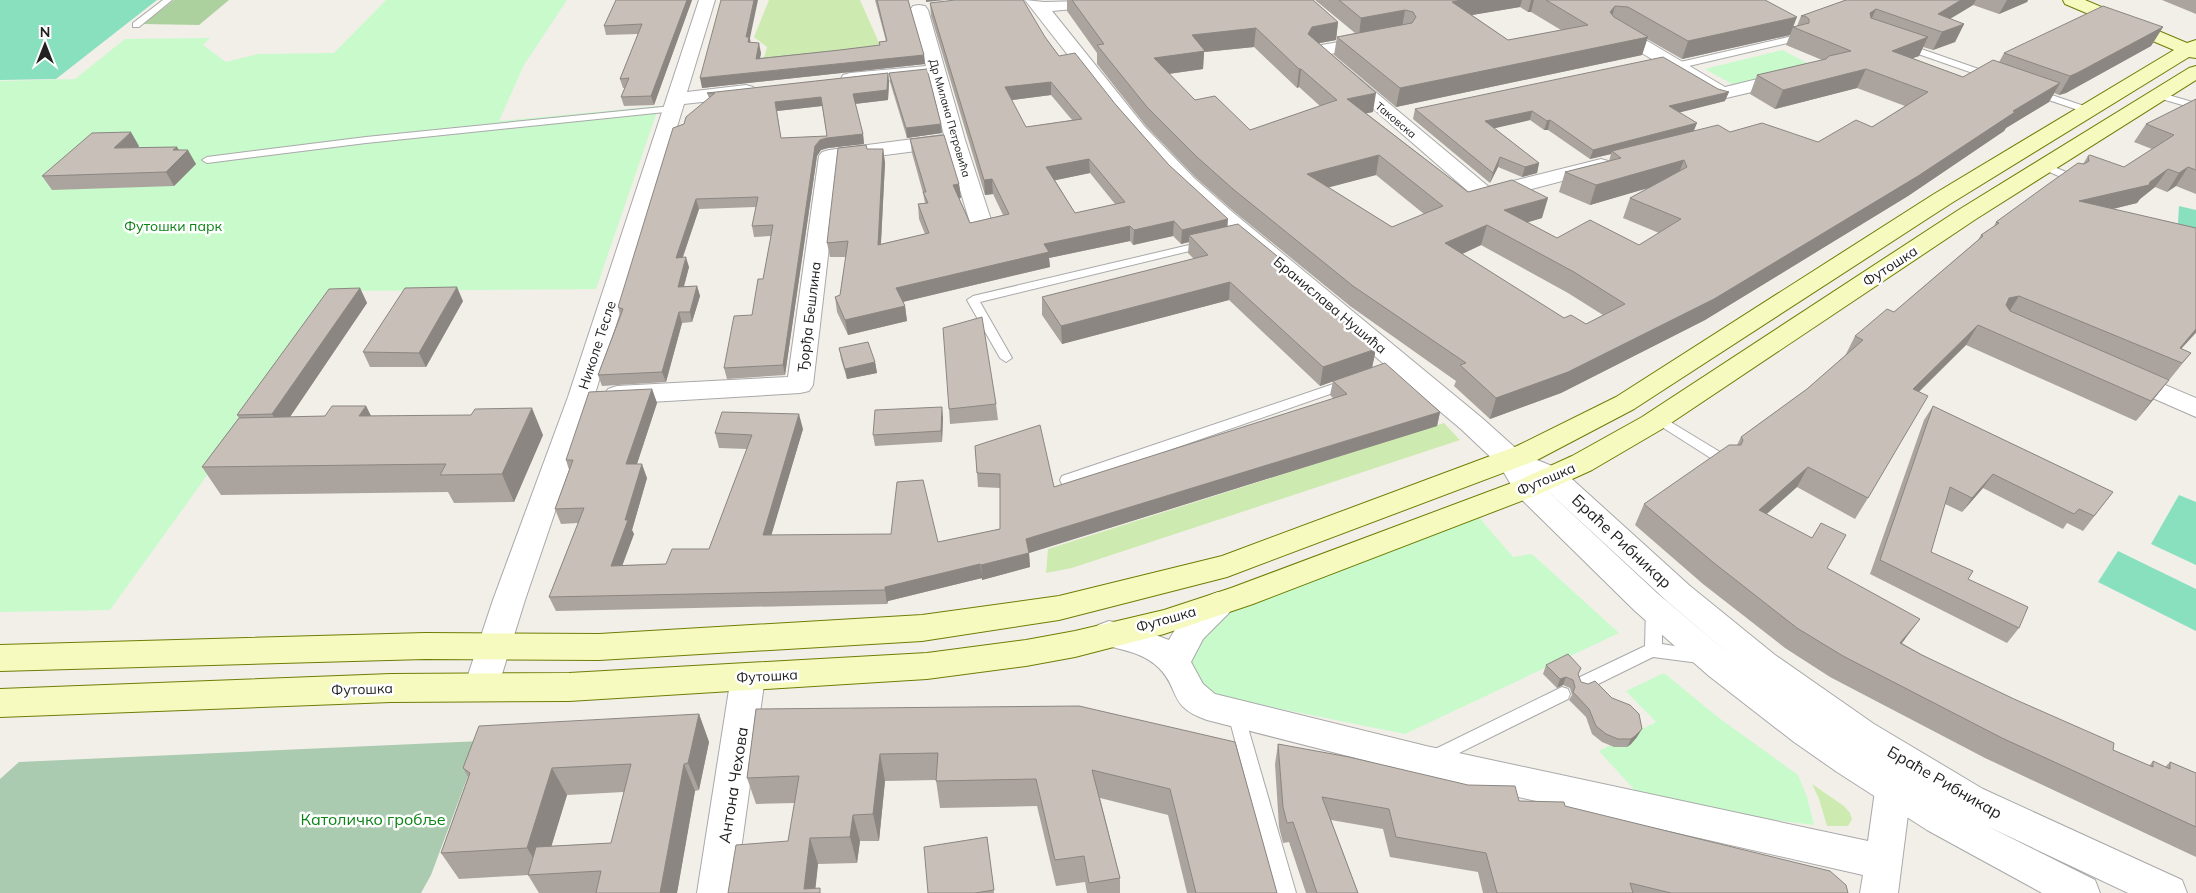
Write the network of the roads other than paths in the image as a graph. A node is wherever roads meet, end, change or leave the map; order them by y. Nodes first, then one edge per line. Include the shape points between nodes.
1 (168, 0) edge
2 (707, 0) edge
3 (1110, 0) edge
4 (1117, 0) edge
5 (2071, 0) edge
6 (2103, 0) edge
7 (1081, 2) edge
8 (1037, 3) edge
9 (924, 6) edge
10 (136, 25) dead end
11 (1337, 30) edge
12 (1616, 30) edge
13 (1392, 37) edge
14 (1797, 38) edge
15 (1892, 42) edge
16 (1354, 44) junction
17 (2194, 46) edge
18 (1669, 62) junction
19 (1633, 64) edge
20 (937, 70) junction
21 (1811, 72) edge
22 (2196, 72) edge
23 (1998, 80) edge
24 (830, 82) edge
25 (762, 89) edge
26 (2026, 89) edge
27 (2158, 94) junction
28 (674, 104) junction
29 (2196, 106) edge
30 (2087, 110) junction
31 (1411, 112) dead end
32 (1391, 116) junction
33 (955, 140) junction
34 (208, 160) dead end
35 (1620, 160) edge
36 (2044, 166) junction
37 (2072, 178) edge
38 (982, 226) edge
39 (1230, 238) junction
40 (1006, 358) dead end
41 (2105, 368) edge
42 (1359, 379) edge
43 (580, 397) junction
44 (2196, 408) edge
45 (1659, 419) junction
46 (1510, 459) junction
47 (1725, 461) edge
48 (1067, 480) dead end
49 (1539, 483) junction
50 (1218, 604) junction
51 (1653, 607) junction
52 (1109, 634) junction
53 (495, 647) junction
54 (1651, 650) junction
55 (0, 658) edge
56 (1712, 660) junction
57 (1174, 663) junction
58 (748, 677) junction
59 (1584, 683) edge
60 (481, 687) junction
61 (1562, 694) dead end
62 (2, 705) edge
63 (1236, 714) junction
64 (1426, 761) junction
65 (1894, 791) junction
66 (1882, 878) edge
67 (716, 893) edge
68 (1286, 893) edge
69 (2081, 893) edge
70 (2168, 893) edge

1 - 10 lane
2 - 28 street, Николе Тесле
3 - 4 street
3 - 7 street
5 - 17 main road
6 - 17 main road
7 - 8 street
8 - 39 street, Бранислава Нушића via 1104,90 1187,183
9 - 20 street, Др Милана Петровића
11 - 16 street
12 - 18 street
13 - 16 street, Таковска
14 - 18 lane
15 - 23 lane
16 - 32 street, Таковска via 1316,51
17 - 30 main road, Футошка
18 - 19 street
18 - 21 street via 1722,93
20 - 24 street
20 - 33 street, Др Милана Петровића
22 - 27 main road, Футошка
25 - 28 street
26 - 30 lane
27 - 29 lane
27 - 36 main road, Футошка
28 - 34 lane
28 - 43 street, Николе Тесле
30 - 46 main road, Футошка via 1624,403 1559,438
31 - 32 street
32 - 35 street, Таковска via 1485,194
33 - 38 street, Др Милана Петровића
33 - 43 street, Ђорђа Бешлина via 829,156 800,385
36 - 37 lane
36 - 45 main road, Футошка
39 - 40 lane via 973,300
39 - 46 street, Бранислава Нушића via 1393,367 1472,424
41 - 44 street
42 - 48 lane
43 - 53 street, Николе Тесле
45 - 47 lane
45 - 49 main road, Футошка via 1582,463
46 - 49 street, Браће Рибникар
46 - 53 main road, Футошка via 1227,566 1058,608 922,628 599,647
49 - 50 main road, Футошка
49 - 51 street, Браће Рибникар
49 - 70 street, Браће Рибникар via 1763,664 1862,734 1970,800
50 - 52 main road, Футошка via 1164,622
50 - 57 street via 1189,632
51 - 54 lane via 1654,643
51 - 56 street, Браће Рибникар
52 - 57 street via 1135,639
52 - 58 main road, Футошка via 1026,653 928,666
53 - 55 main road, Футошка via 417,646
53 - 60 street, Николе Тесле
54 - 56 lane
54 - 59 lane
56 - 65 street, Браће Рибникар via 1799,726
57 - 63 street via 1198,702
58 - 60 main road, Футошка via 569,687
58 - 67 street, Антона Чехова
60 - 62 main road, Футошка via 383,688
61 - 64 lane
63 - 64 street
63 - 68 lane
64 - 66 street
65 - 66 street
65 - 69 street, Браће Рибникар via 2037,872

